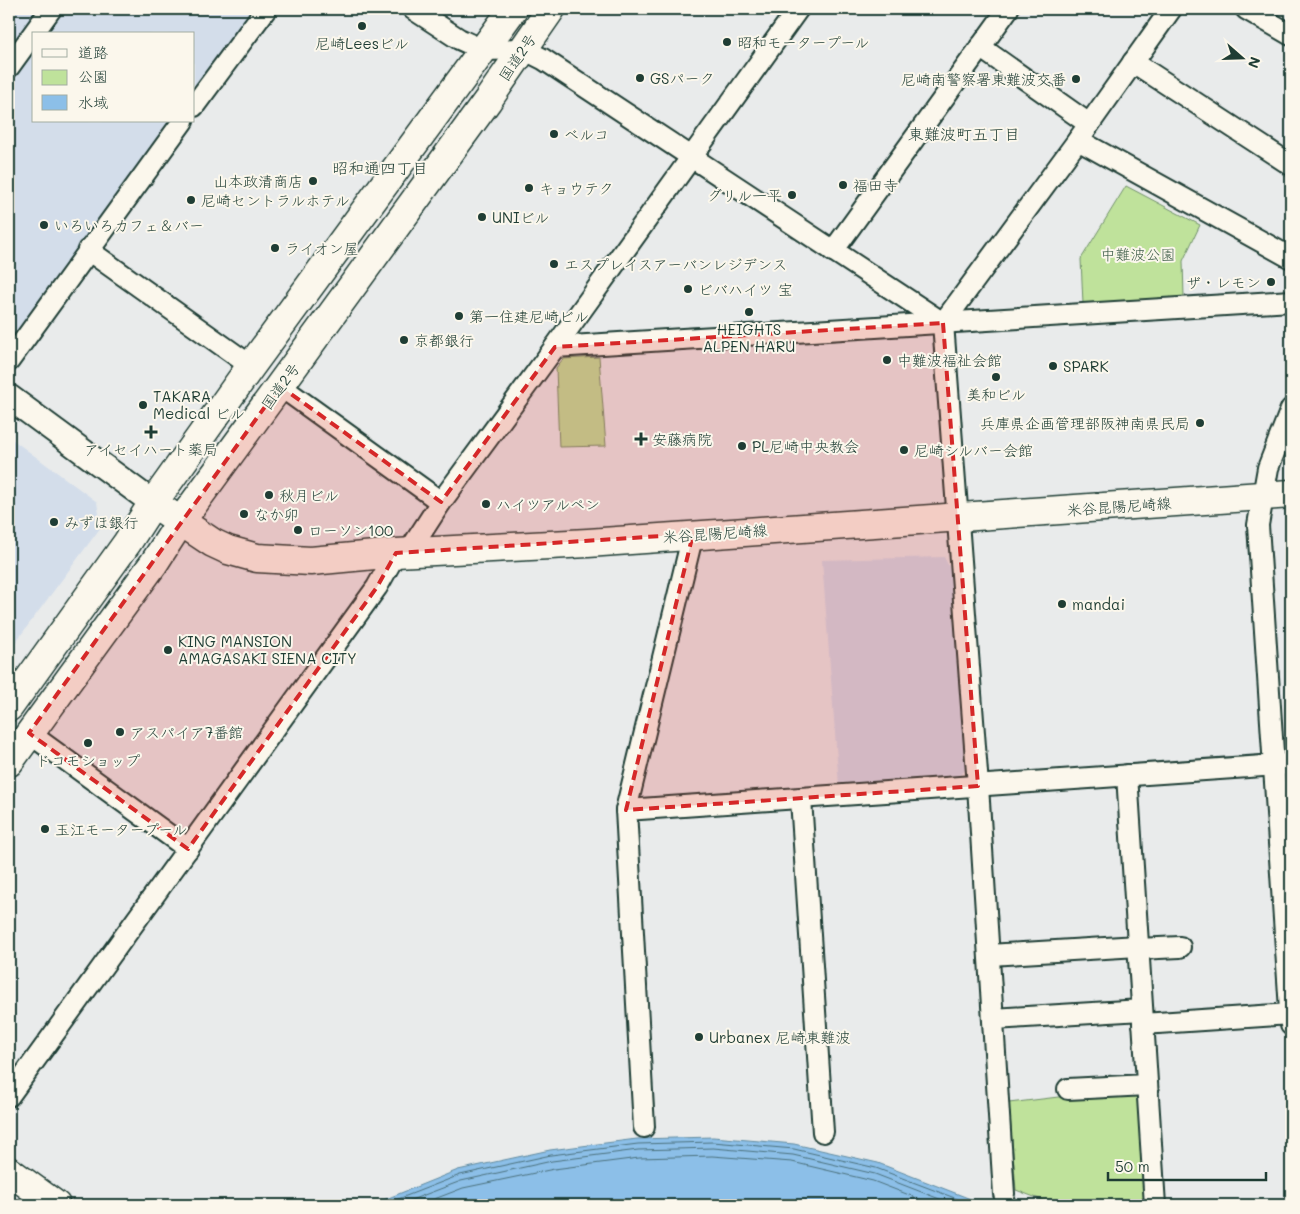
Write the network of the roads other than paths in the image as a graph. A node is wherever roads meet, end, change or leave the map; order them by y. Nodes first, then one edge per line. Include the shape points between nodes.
1 (51, 9) edge
2 (266, 9) edge
3 (413, 9) edge
4 (513, 9) edge
5 (551, 9) edge
6 (798, 9) edge
7 (1008, 9) edge
8 (1171, 9) edge
9 (1246, 9) edge
10 (34, 32) edge
11 (32, 35) edge
12 (1291, 35) edge
13 (980, 47) junction
14 (522, 48) junction
15 (483, 50) junction
16 (1133, 62) junction
17 (9, 67) edge
18 (195, 105) edge
19 (182, 122) edge
20 (1083, 132) junction
21 (692, 156) junction
22 (1291, 165) edge
23 (88, 250) junction
24 (833, 251) junction
25 (1291, 258) edge
26 (1291, 301) edge
27 (943, 323) junction
28 (555, 347) junction
29 (9, 360) edge
30 (251, 366) junction
31 (280, 386) junction
32 (9, 397) edge
33 (1291, 409) edge
34 (1291, 494) edge
35 (1263, 496) junction
36 (441, 502) junction
37 (153, 503) junction
38 (957, 517) junction
39 (181, 521) junction
40 (693, 534) junction
41 (402, 553) junction
42 (9, 707) edge
43 (29, 733) junction
44 (9, 762) edge
45 (1282, 765) edge
46 (1127, 775) junction
47 (978, 786) junction
48 (801, 799) junction
49 (626, 810) junction
50 (188, 848) junction
51 (1180, 947) dead end
52 (1138, 948) junction
53 (989, 955) junction
54 (1143, 1017) junction
55 (1291, 1018) edge
56 (993, 1019) junction
57 (1147, 1085) junction
58 (1068, 1089) dead end
59 (9, 1096) edge
60 (644, 1127) dead end
61 (823, 1132) dead end
62 (9, 1171) edge
63 (1004, 1194) dead end
64 (56, 1205) edge
65 (1155, 1205) edge

1 - 10 street
2 - 18 street
3 - 15 street via 459,39
4 - 15 main road, 国道2号
5 - 14 main road, 国道2号
6 - 21 street
7 - 13 street
8 - 16 street
9 - 12 street
11 - 17 street
13 - 20 street
13 - 24 street
14 - 15 street
14 - 21 street
14 - 31 main road, 国道2号 via 488,100
15 - 30 main road, 国道2号
16 - 20 street
16 - 22 street
19 - 23 street
20 - 25 street
20 - 27 street
21 - 24 street
21 - 28 street
23 - 29 street
23 - 30 street
24 - 27 street
26 - 27 street
27 - 28 street
27 - 38 street
28 - 36 street
30 - 37 main road, 国道2号
31 - 36 street
31 - 39 main road, 国道2号
32 - 37 street
33 - 35 street via 1268,468
34 - 35 main road, 米谷昆陽尼崎線
35 - 38 main road, 米谷昆陽尼崎線
35 - 45 street via 1258,525
36 - 41 street
37 - 39 main road, 米谷昆陽尼崎線
37 - 42 main road, 国道2号
38 - 40 main road, 米谷昆陽尼崎線
38 - 47 street via 962,548
39 - 41 main road, 米谷昆陽尼崎線 via 213,543 257,558 311,561
39 - 43 main road, 国道2号 via 154,563
40 - 41 main road, 米谷昆陽尼崎線
40 - 49 street
41 - 50 street
43 - 44 main road, 国道2号
43 - 50 street
45 - 46 street
45 - 55 street
46 - 47 street
46 - 52 street
47 - 48 street
47 - 53 street
48 - 49 street
48 - 61 street
49 - 60 street
50 - 59 street
51 - 52 street
52 - 53 street
52 - 54 street
53 - 56 street
54 - 55 street
54 - 56 street
54 - 57 street
56 - 63 street
57 - 58 street
57 - 65 street
62 - 64 main road

